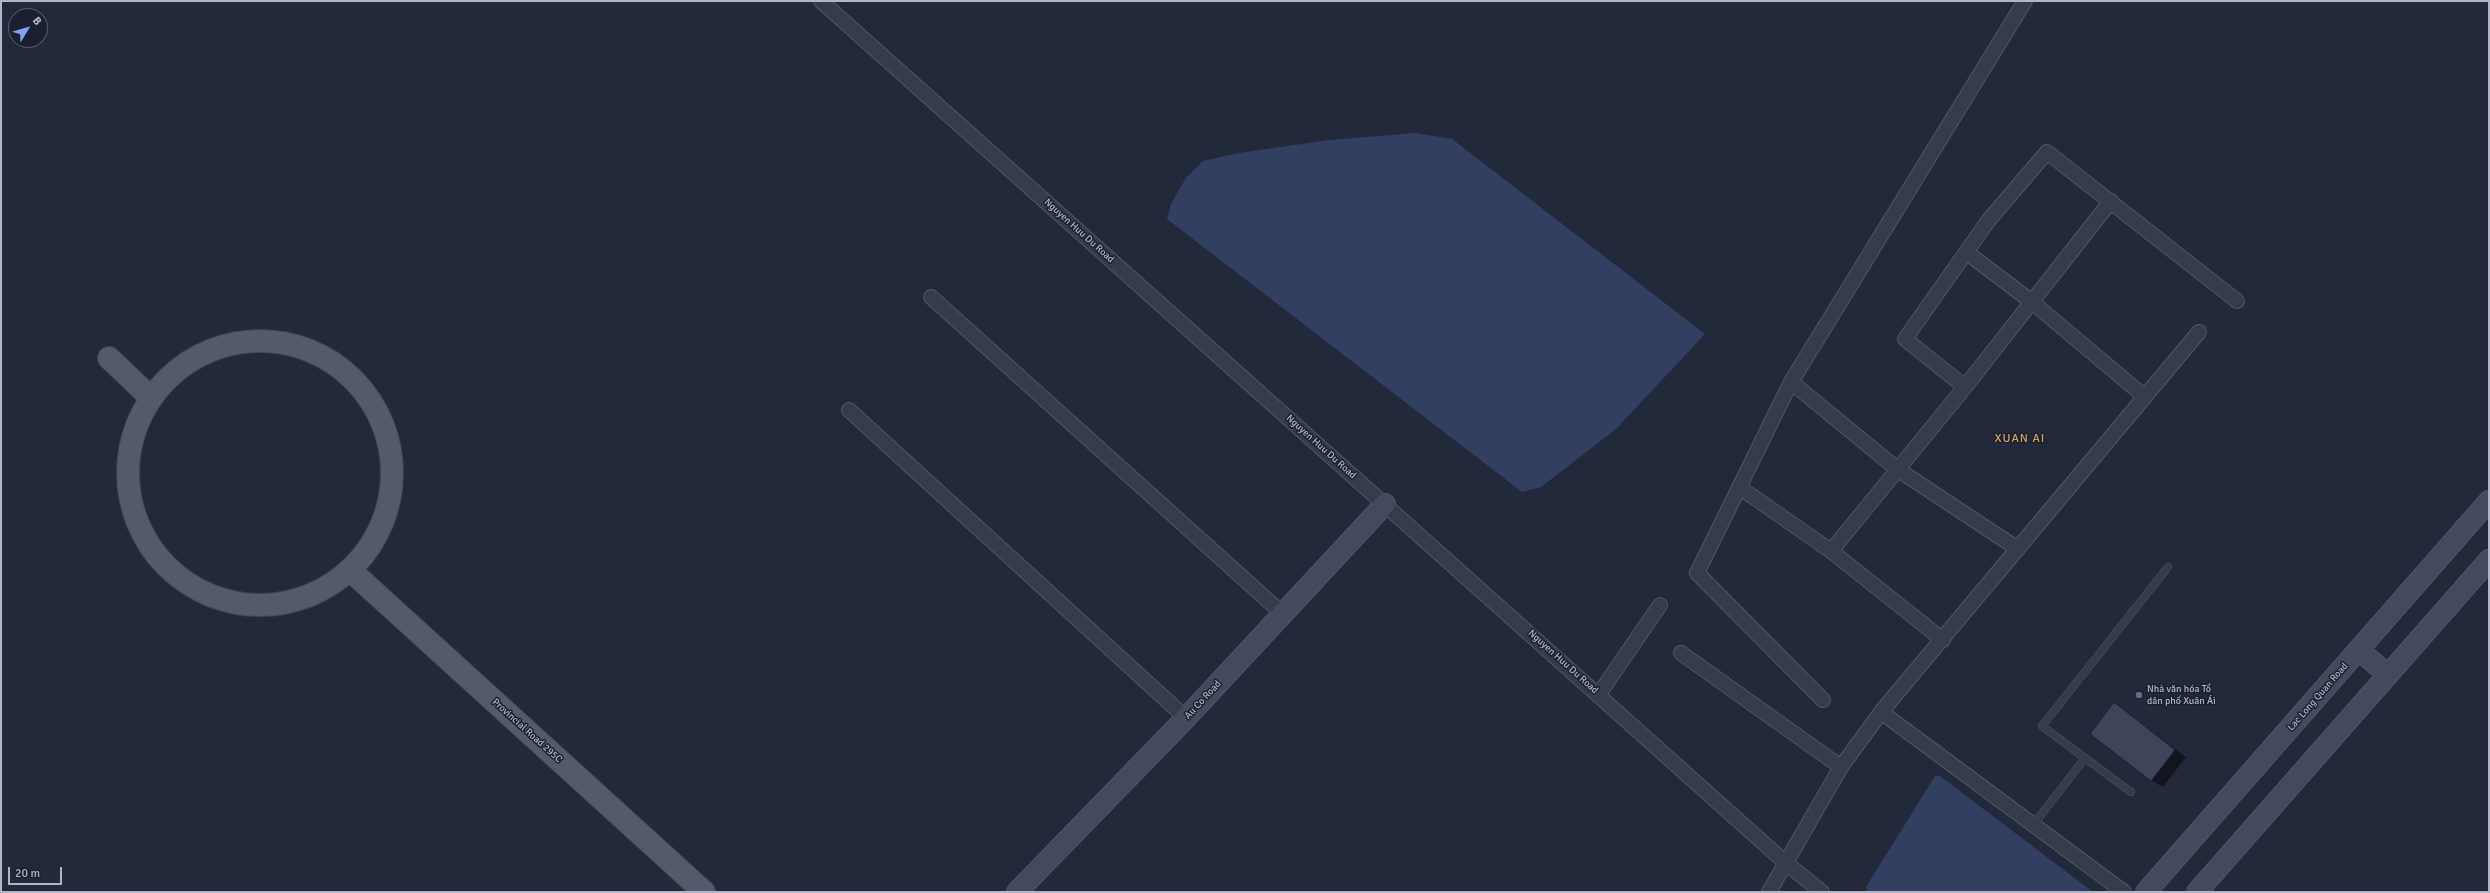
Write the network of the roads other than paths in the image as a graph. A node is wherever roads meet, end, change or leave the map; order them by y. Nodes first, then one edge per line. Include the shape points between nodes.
1 (821, 1) edge
2 (2025, 1) edge
3 (2111, 201) junction
4 (1966, 252) junction
5 (931, 297) dead end
6 (2237, 301) dead end
7 (2032, 302) junction
8 (2200, 332) dead end
9 (109, 358) dead end
10 (1791, 382) junction
11 (1965, 387) junction
12 (2145, 397) junction
13 (152, 398) junction
14 (849, 410) dead end
15 (1897, 469) junction
16 (1739, 487) junction
17 (2489, 501) edge
18 (1386, 504) junction
19 (2018, 549) junction
20 (1831, 551) junction
21 (2489, 560) edge
22 (2168, 567) dead end
23 (350, 570) junction
24 (1660, 606) dead end
25 (1284, 615) junction
26 (1943, 640) junction
27 (2359, 650) junction
28 (1681, 653) dead end
29 (2388, 676) junction
30 (1599, 694) junction
31 (1823, 700) dead end
32 (1881, 712) junction
33 (1186, 718) junction
34 (2085, 758) junction
35 (1842, 767) junction
36 (2131, 792) dead end
37 (2034, 824) junction
38 (1787, 864) junction
39 (704, 892) edge
40 (1017, 892) edge
41 (1769, 892) edge
42 (1822, 892) edge
43 (2124, 892) edge
44 (2146, 892) edge
45 (2197, 892) edge

1 - 18 street, Nguyen Huu Du Road
2 - 10 street
3 - 4 street via 2047,152 1988,221
3 - 6 street
3 - 7 street
4 - 7 street
4 - 11 street via 1905,339
5 - 25 street
7 - 11 street
7 - 12 street
8 - 12 street
9 - 13 main road
10 - 15 street
10 - 16 street
11 - 15 street
12 - 19 street
13 - 23 main road via 135,432 128,475 137,519 146,538 158,556 174,572 210,595 252,605 294,601 314,594 333,584
13 - 23 main road via 169,377 186,364 204,353 245,341 267,341 303,348 333,363 348,374 361,388 380,419 391,454 392,472 391,490 382,526 363,557
14 - 33 street
15 - 19 street
15 - 20 street
16 - 20 street
16 - 31 street via 1697,573
17 - 27 main road, Lac Long Quan Road
18 - 25 main road, Au Co Road
18 - 30 street, Nguyen Huu Du Road
19 - 26 street
20 - 26 street
21 - 29 main road
22 - 34 lane via 2042,726
23 - 39 main road, Provincial Road 295C
24 - 30 street
25 - 33 main road, Au Co Road
26 - 32 street
27 - 29 main road
27 - 44 main road, Lac Long Quan Road
28 - 35 street
29 - 45 main road
30 - 38 street, Nguyen Huu Du Road
32 - 35 street
32 - 37 street
33 - 40 main road, Au Co Road
34 - 36 lane
34 - 37 lane
35 - 38 street
37 - 43 street
38 - 41 street
38 - 42 street, Nguyen Huu Du Road

